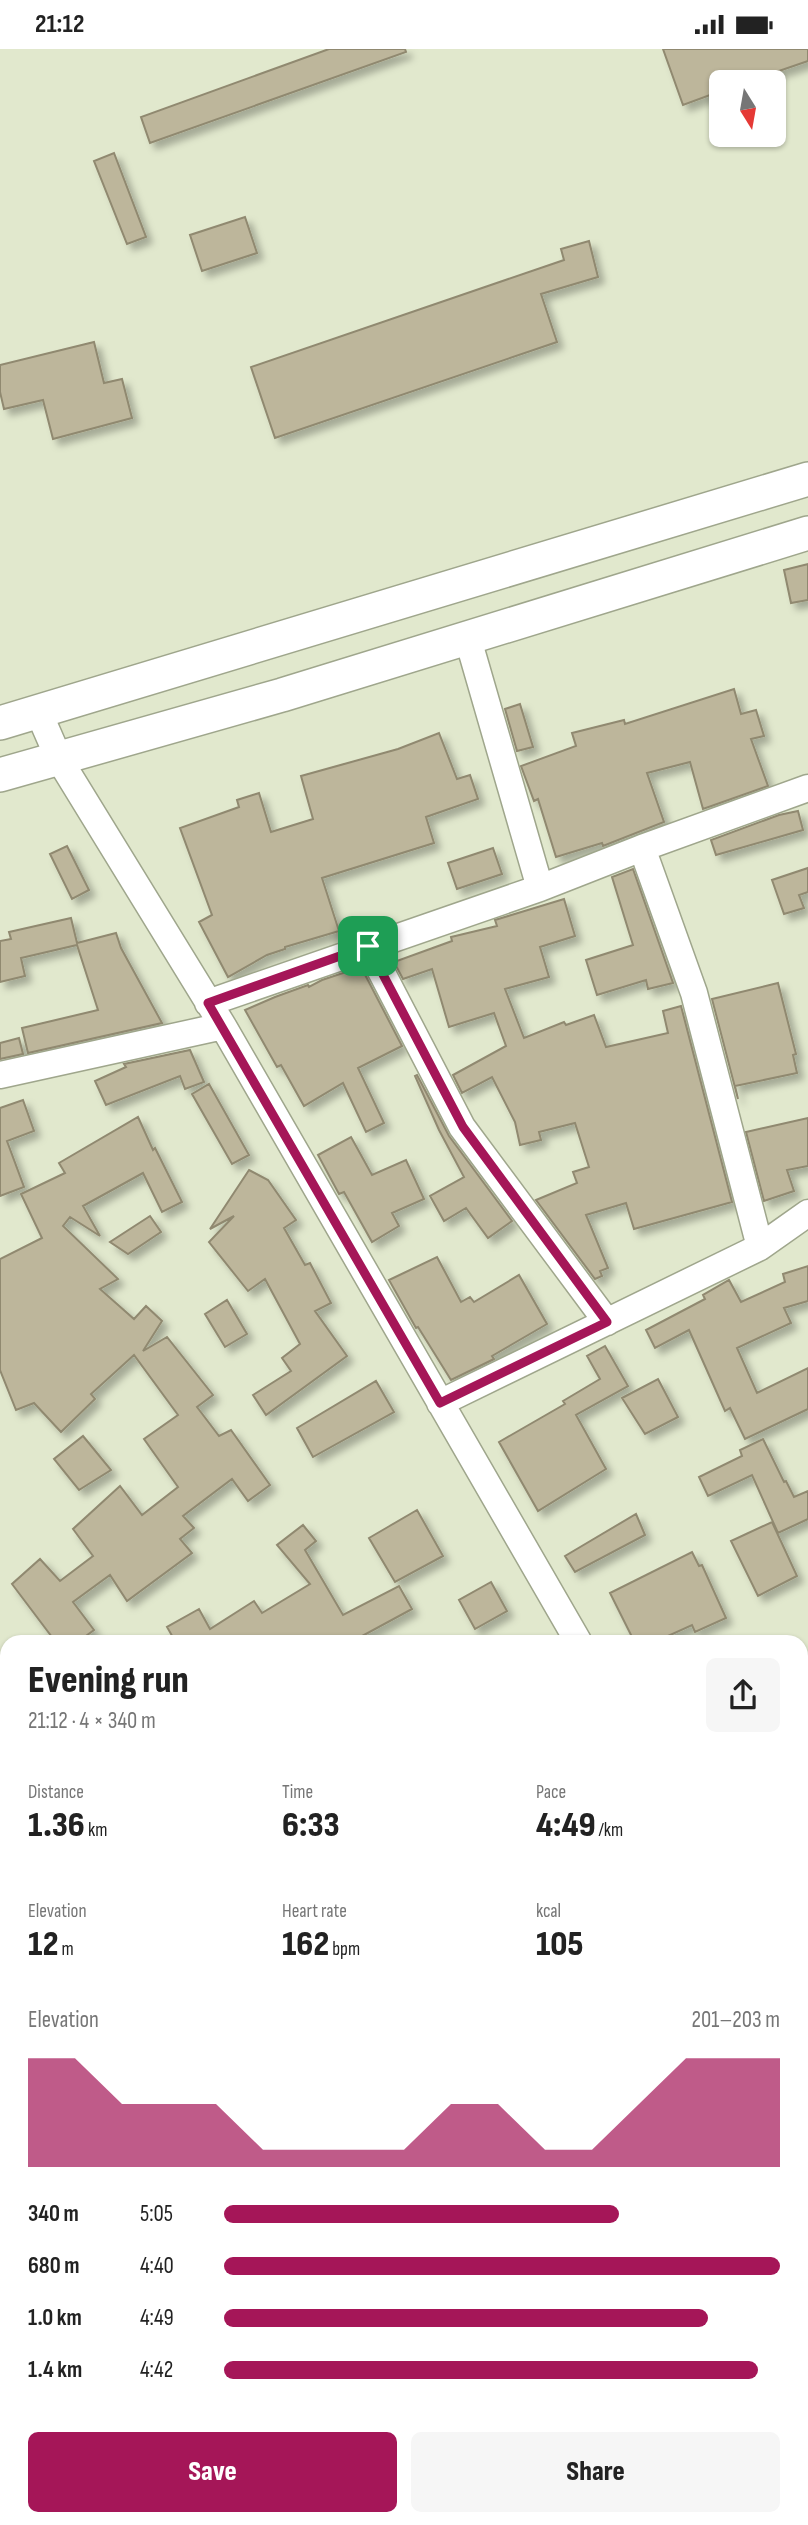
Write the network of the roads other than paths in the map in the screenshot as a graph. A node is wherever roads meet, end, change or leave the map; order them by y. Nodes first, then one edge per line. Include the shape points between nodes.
1 (808, 479) edge
2 (808, 533) edge
3 (468, 639) junction
4 (39, 713) junction
5 (0, 723) edge
6 (59, 759) junction
7 (0, 775) edge
8 (808, 788) edge
9 (642, 848) junction
10 (540, 888) junction
11 (368, 946) junction
12 (208, 1003) junction
13 (223, 1026) junction
14 (0, 1075) edge
15 (808, 1213) edge
16 (760, 1247) junction
17 (607, 1322) junction
18 (440, 1403) junction
19 (575, 1635) edge

1 - 4 street
2 - 3 street
3 - 6 street
3 - 10 street
4 - 5 street
4 - 6 street
6 - 7 street
6 - 12 street
8 - 9 street
9 - 10 street
9 - 16 street via 694,993
10 - 11 street
11 - 12 street
11 - 17 street via 463,1127
12 - 13 street
13 - 14 street
13 - 18 street
15 - 16 street
16 - 17 street
17 - 18 street
18 - 19 street

